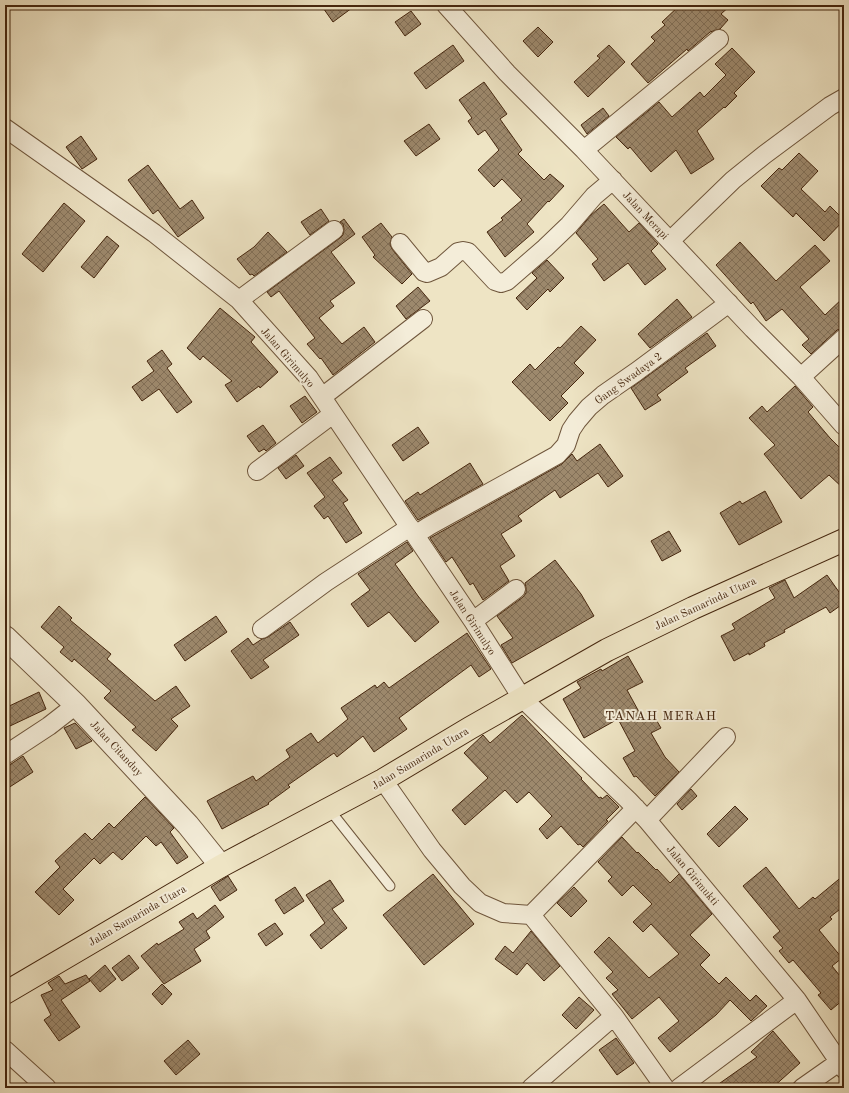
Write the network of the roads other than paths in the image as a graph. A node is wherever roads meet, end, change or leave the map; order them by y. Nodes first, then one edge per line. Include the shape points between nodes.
1 (446, 5) edge
2 (719, 39) dead end
3 (844, 98) edge
4 (5, 128) edge
5 (584, 150) junction
6 (613, 180) junction
7 (334, 230) dead end
8 (670, 241) junction
9 (400, 242) dead end
10 (239, 300) junction
11 (729, 303) junction
12 (423, 319) dead end
13 (844, 338) edge
14 (801, 377) junction
15 (322, 397) junction
16 (333, 414) junction
17 (844, 426) edge
18 (257, 471) dead end
19 (412, 531) junction
20 (844, 540) edge
21 (516, 589) dead end
22 (473, 621) junction
23 (262, 629) dead end
24 (5, 637) edge
25 (522, 698) junction
26 (76, 705) junction
27 (726, 737) dead end
28 (5, 755) edge
29 (383, 780) junction
30 (329, 809) junction
31 (641, 814) junction
32 (221, 866) junction
33 (390, 886) dead end
34 (532, 915) junction
35 (5, 993) edge
36 (797, 1000) junction
37 (614, 1016) junction
38 (5, 1050) edge
39 (842, 1066) edge
40 (46, 1088) edge
41 (531, 1088) edge
42 (665, 1088) edge
43 (679, 1088) edge
44 (802, 1088) edge

1 - 5 street, Jalan Merapi via 507,73
2 - 5 street
3 - 8 street via 733,180
4 - 10 street, Jalan Girimulyo via 154,233
5 - 6 street, Jalan Merapi
6 - 8 street, Jalan Merapi
6 - 9 street via 594,196 545,248 507,281 501,283 495,281 468,252 463,251 458,252 442,267 424,272
7 - 10 street
8 - 11 street, Jalan Merapi
10 - 15 street, Jalan Girimulyo
11 - 14 street, Jalan Merapi
11 - 19 street, Gang Swadaya 2 via 589,407 577,421 566,445 557,455 429,526
12 - 15 street
13 - 14 street
14 - 17 street, Jalan Merapi
15 - 16 street, Jalan Girimulyo
16 - 18 street
16 - 19 street, Jalan Girimulyo
19 - 22 street, Jalan Girimulyo
19 - 23 street, Gang Swadaya 2 via 326,582
20 - 25 highway, Jalan Samarinda Utara via 607,650
21 - 22 street
22 - 25 street, Jalan Girimulyo
24 - 26 street, Jalan Citanduy
25 - 29 highway, Jalan Samarinda Utara
25 - 31 street, Jalan Girimukti
26 - 28 street
26 - 32 street, Jalan Citanduy via 188,825
27 - 31 street
29 - 30 highway, Jalan Samarinda Utara
29 - 34 street via 432,850 480,903 503,913
30 - 32 highway, Jalan Samarinda Utara
30 - 33 lane
31 - 34 street
31 - 36 street, Jalan Girimukti
32 - 35 highway, Jalan Samarinda Utara
34 - 37 street
36 - 39 street, Jalan Girimukti
36 - 43 street
37 - 41 street
37 - 42 street
38 - 40 street
39 - 44 street

